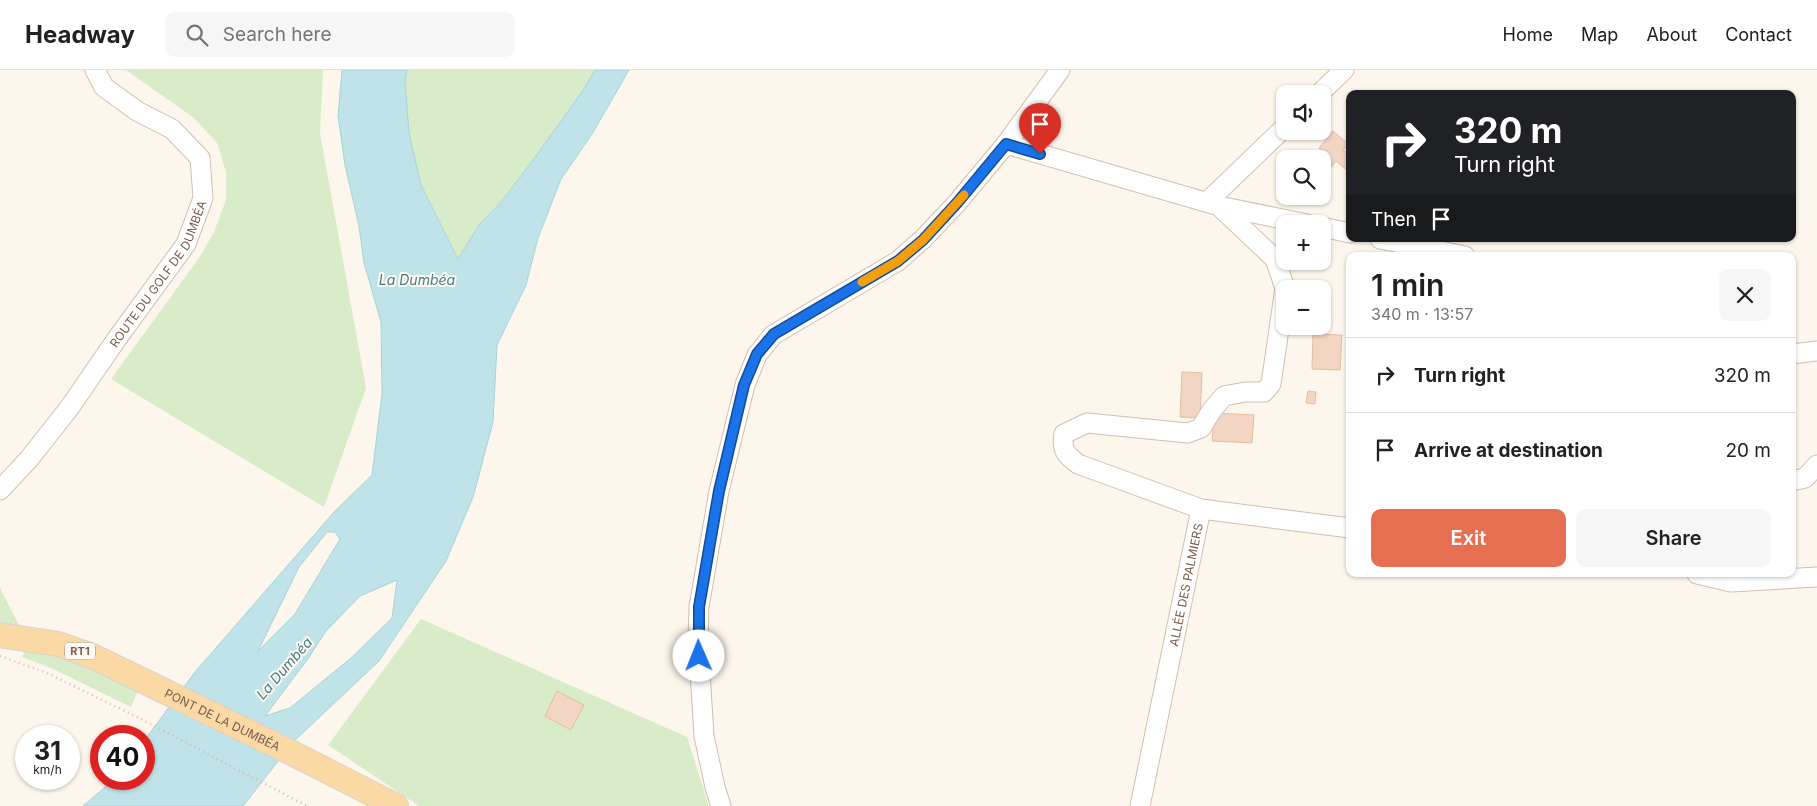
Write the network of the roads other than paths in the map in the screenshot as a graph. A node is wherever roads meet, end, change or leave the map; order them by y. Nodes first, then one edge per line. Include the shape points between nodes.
1 (95, 70) edge
2 (1060, 70) edge
3 (1344, 70) edge
4 (1328, 85) edge
5 (1276, 137) edge
6 (1006, 144) junction
7 (1213, 204) junction
8 (1276, 217) edge
9 (1331, 229) edge
10 (1346, 232) edge
11 (1395, 242) edge
12 (1445, 252) edge
13 (1817, 351) edge
14 (1796, 354) edge
15 (1817, 465) edge
16 (1796, 480) edge
17 (0, 490) edge
18 (1201, 509) junction
19 (1346, 527) edge
20 (1817, 576) edge
21 (1710, 577) edge
22 (0, 635) edge
23 (396, 806) edge
24 (721, 806) edge
25 (1140, 806) edge

1 - 17 street, ROUTE DU GOLF DE DUMBÉA via 104,87 137,111 172,129 200,158 203,198 186,244 70,407
2 - 6 street
3 - 4 street
5 - 7 street
6 - 7 street
6 - 24 street via 923,240 898,261 774,334 757,354 744,385 719,491 699,607 704,736
7 - 8 street
7 - 18 street via 1275,259 1285,288 1271,384 1264,392 1224,396 1201,428 1188,433 1086,422 1064,434 1062,444 1067,456 1078,464
9 - 10 street
11 - 12 street
13 - 14 street
15 - 16 street via 1805,478
18 - 19 street, ALLÉE DES PALMIERS
18 - 25 street, ALLÉE DES PALMIERS
20 - 21 street via 1731,582
22 - 23 main road, PONT DE LA DUMBÉA / RT1 via 58,644 92,656

